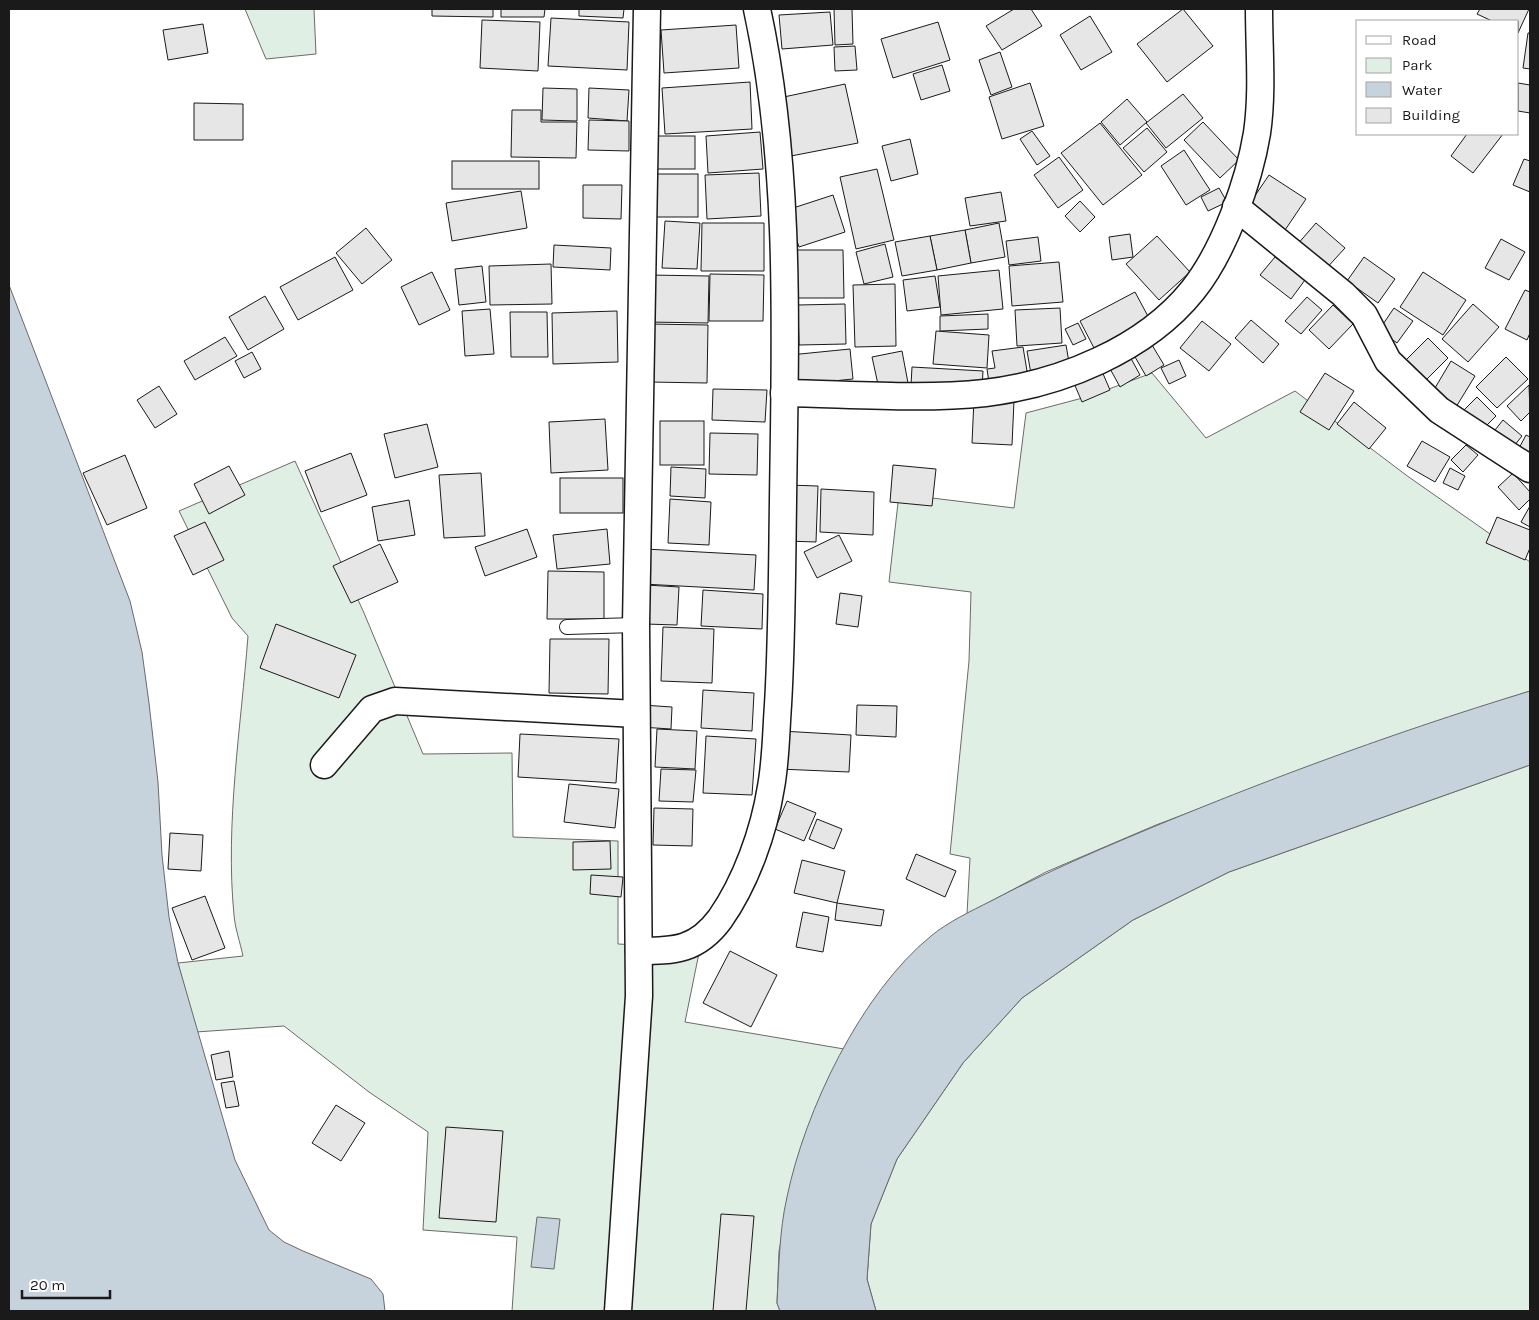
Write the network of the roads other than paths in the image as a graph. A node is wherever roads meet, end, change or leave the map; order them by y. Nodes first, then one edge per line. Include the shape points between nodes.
1 (647, 9) edge
2 (757, 9) edge
3 (1259, 9) edge
4 (1236, 208) junction
5 (784, 393) junction
6 (1530, 469) edge
7 (636, 625) junction
8 (567, 627) dead end
9 (636, 714) junction
10 (324, 765) dead end
11 (639, 951) junction
12 (618, 1311) edge

1 - 7 street
2 - 5 street via 776,132 781,198
3 - 4 street via 1261,92 1257,132 1251,164
4 - 5 street via 1217,252 1194,289 1168,316 1141,336 1086,366 1031,384 984,393
4 - 6 street via 1343,294 1364,315 1388,361 1439,410
5 - 11 street via 781,650 771,786 763,821 737,890 719,920 684,949
7 - 8 lane
7 - 9 street
9 - 10 street via 395,701 372,709
9 - 11 street
11 - 12 street via 639,996

